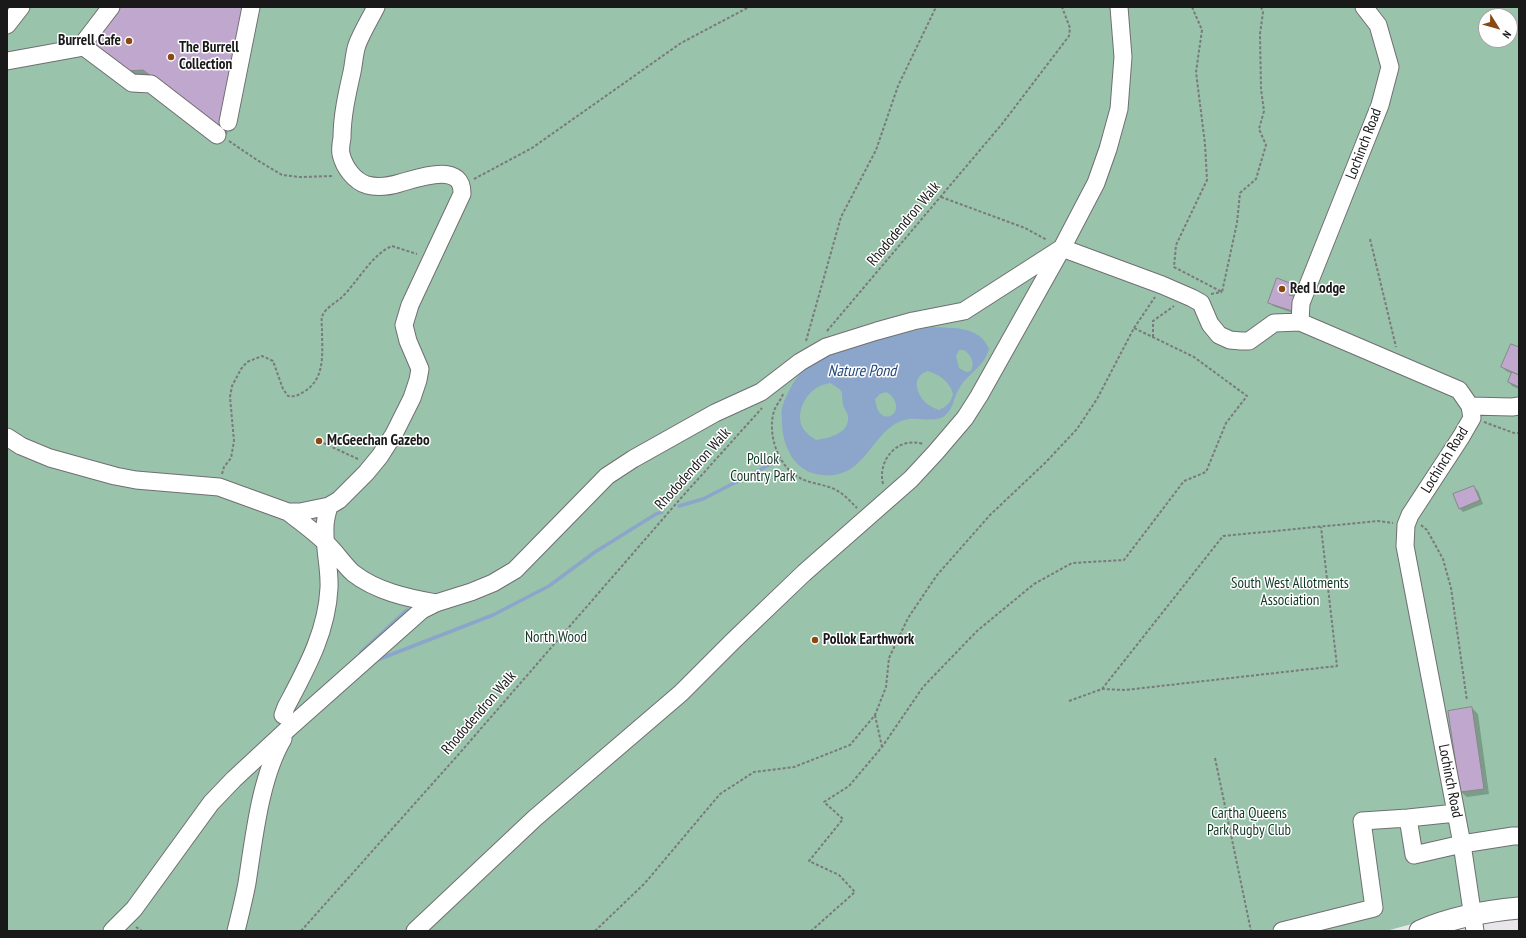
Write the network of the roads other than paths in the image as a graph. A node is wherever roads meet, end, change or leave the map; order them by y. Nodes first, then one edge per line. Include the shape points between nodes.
1 (111, 7) edge
2 (251, 7) edge
3 (376, 7) edge
4 (1119, 7) edge
5 (1364, 7) edge
6 (15, 9) edge
7 (7, 25) edge
8 (84, 47) junction
9 (7, 61) edge
10 (228, 122) dead end
11 (221, 137) road end
12 (1062, 248) junction
13 (1300, 322) junction
14 (1519, 406) edge
15 (1471, 412) junction
16 (7, 437) edge
17 (329, 506) junction
18 (288, 512) junction
19 (326, 543) junction
20 (436, 603) junction
21 (286, 722) junction
22 (1456, 813) junction
23 (1408, 818) junction
24 (1519, 836) edge
25 (1462, 844) junction
26 (1519, 908) edge
27 (1519, 918) edge
28 (1475, 920) edge
29 (112, 931) edge
30 (236, 931) edge
31 (415, 931) edge
32 (1282, 931) edge
33 (1420, 931) edge

1 - 8 street
2 - 10 street
3 - 17 street via 357,46 342,123 341,153 347,170 357,180 379,187 435,174 454,176 459,179 462,194 410,305 404,325 420,370 412,398 380,456 339,500
4 - 12 street via 1123,57 1119,109 1096,183
5 - 13 street, Lochinch Road via 1378,25 1390,67 1380,106 1302,303
6 - 7 street
8 - 9 street
8 - 11 street via 132,83 151,84
12 - 13 street via 1192,298 1201,304 1210,324 1219,335 1230,340 1249,341 1274,323
12 - 20 street via 964,311 913,321 826,347 800,362 761,392 715,413 607,476 515,570 471,592
12 - 31 street via 965,418 911,479 804,573 681,693 536,818
13 - 15 street, Lochinch Road via 1459,390
14 - 15 street
15 - 22 street, Lochinch Road via 1461,437 1408,520 1405,546
16 - 18 street via 50,458 115,476 219,487
17 - 18 street
17 - 19 street via 325,527
18 - 19 street
19 - 20 street via 353,572 369,583 389,592
19 - 21 street via 328,607 312,657 286,707
20 - 21 street via 422,610
21 - 29 street via 211,803 134,909
21 - 30 street via 270,764
22 - 23 street
22 - 25 street, Lochinch Road
23 - 25 street via 1414,855
23 - 32 street via 1362,821 1374,908
24 - 25 street
25 - 28 street, Lochinch Road
26 - 28 main road
27 - 28 main road
28 - 33 main road via 1440,922

